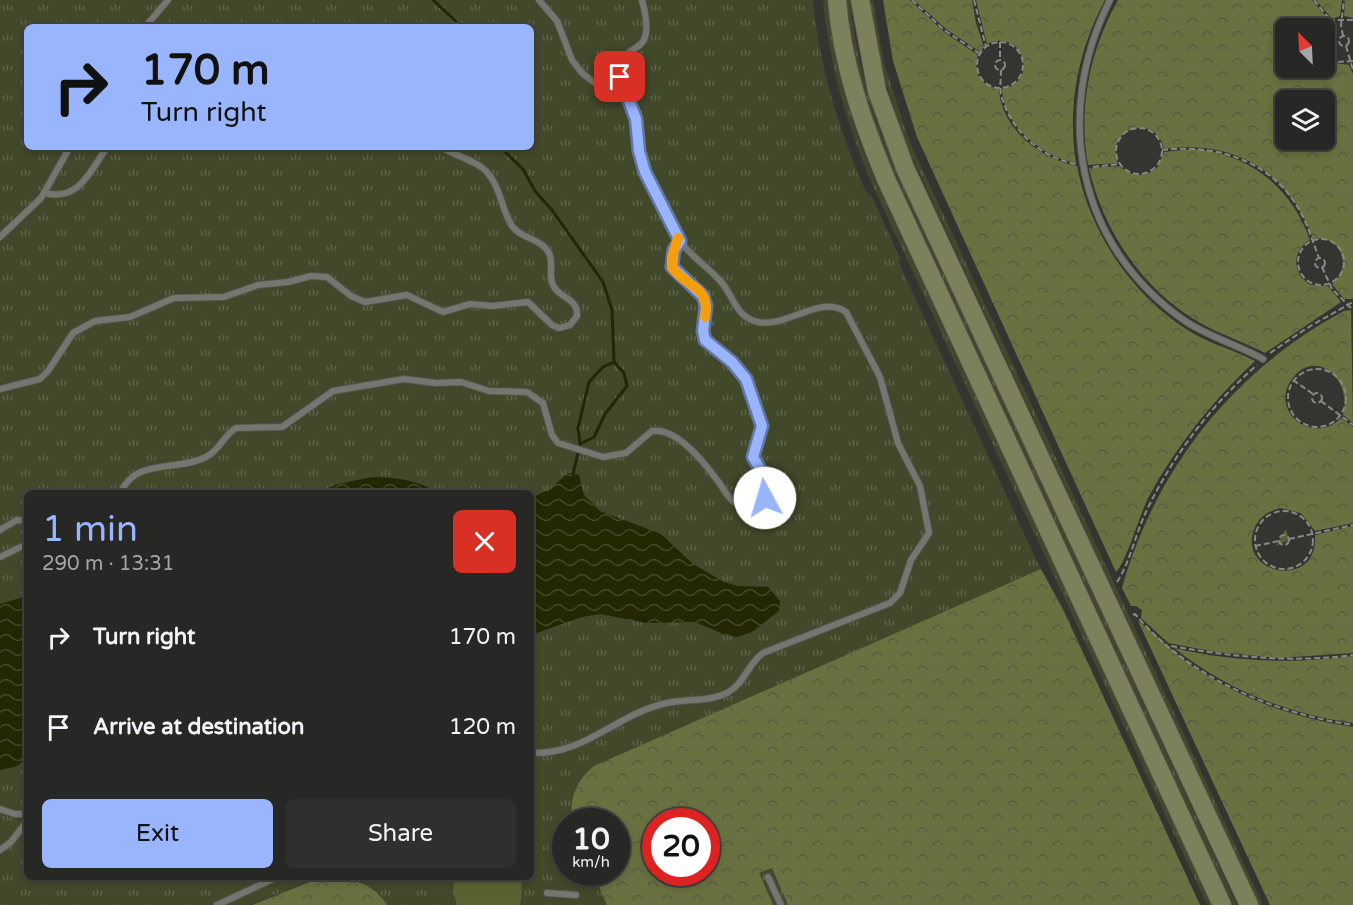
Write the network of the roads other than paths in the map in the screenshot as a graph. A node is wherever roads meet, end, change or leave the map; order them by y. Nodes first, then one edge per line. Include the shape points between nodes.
1 (168, 0) edge
2 (539, 0) edge
3 (642, 0) edge
4 (837, 0) edge
5 (860, 0) edge
6 (1110, 0) edge
7 (148, 24) edge
8 (627, 98) junction
9 (68, 150) edge
10 (105, 150) edge
11 (448, 150) edge
12 (45, 193) junction
13 (0, 237) edge
14 (680, 241) junction
15 (1263, 359) road end
16 (0, 389) edge
17 (122, 490) edge
18 (24, 521) edge
19 (0, 530) edge
20 (24, 545) edge
21 (0, 557) edge
22 (534, 753) edge
23 (0, 809) edge
24 (24, 813) edge
25 (24, 825) edge
26 (0, 850) edge
27 (768, 877) dead end
28 (271, 880) edge
29 (547, 893) dead end
30 (576, 896) dead end
31 (218, 905) edge
32 (781, 905) edge
33 (1222, 905) edge
34 (1249, 905) edge

1 - 7 lane
2 - 8 lane via 557,21 572,60 582,73 610,95
3 - 8 lane via 647,36 625,57 619,70
4 - 33 street via 855,97 886,179
5 - 34 street via 877,91 905,168
6 - 15 lane via 1092,40 1083,76 1078,128 1088,192 1118,252 1145,286 1198,329
8 - 14 lane via 639,129 639,151 645,172
9 - 12 lane
10 - 12 lane via 80,186 62,194
11 - 16 lane via 486,171 512,226 545,248 554,288 577,310 570,325 552,325 528,302 470,304 443,312 407,295 365,302 327,278 311,276 258,285 224,297 174,298 137,315 95,321 73,333 40,379
12 - 13 lane
14 - 17 lane via 672,264 703,296 705,340 739,368 762,426 753,457 769,482 770,491 758,503 736,503 709,470 675,436 664,431 649,432 631,450 615,457 584,452 555,440 543,403 527,392 495,392 461,382 395,380 333,391 282,427 236,428 208,456 137,472
14 - 22 lane via 722,283 738,311 747,318 779,322 830,307 846,312 880,377 898,443 920,486 929,533 911,560 900,593 890,603 763,653 738,685 721,696 654,706 582,743
18 - 19 lane via 17,520
20 - 21 lane
23 - 24 lane
25 - 26 lane
27 - 32 lane
28 - 31 lane
29 - 30 lane

